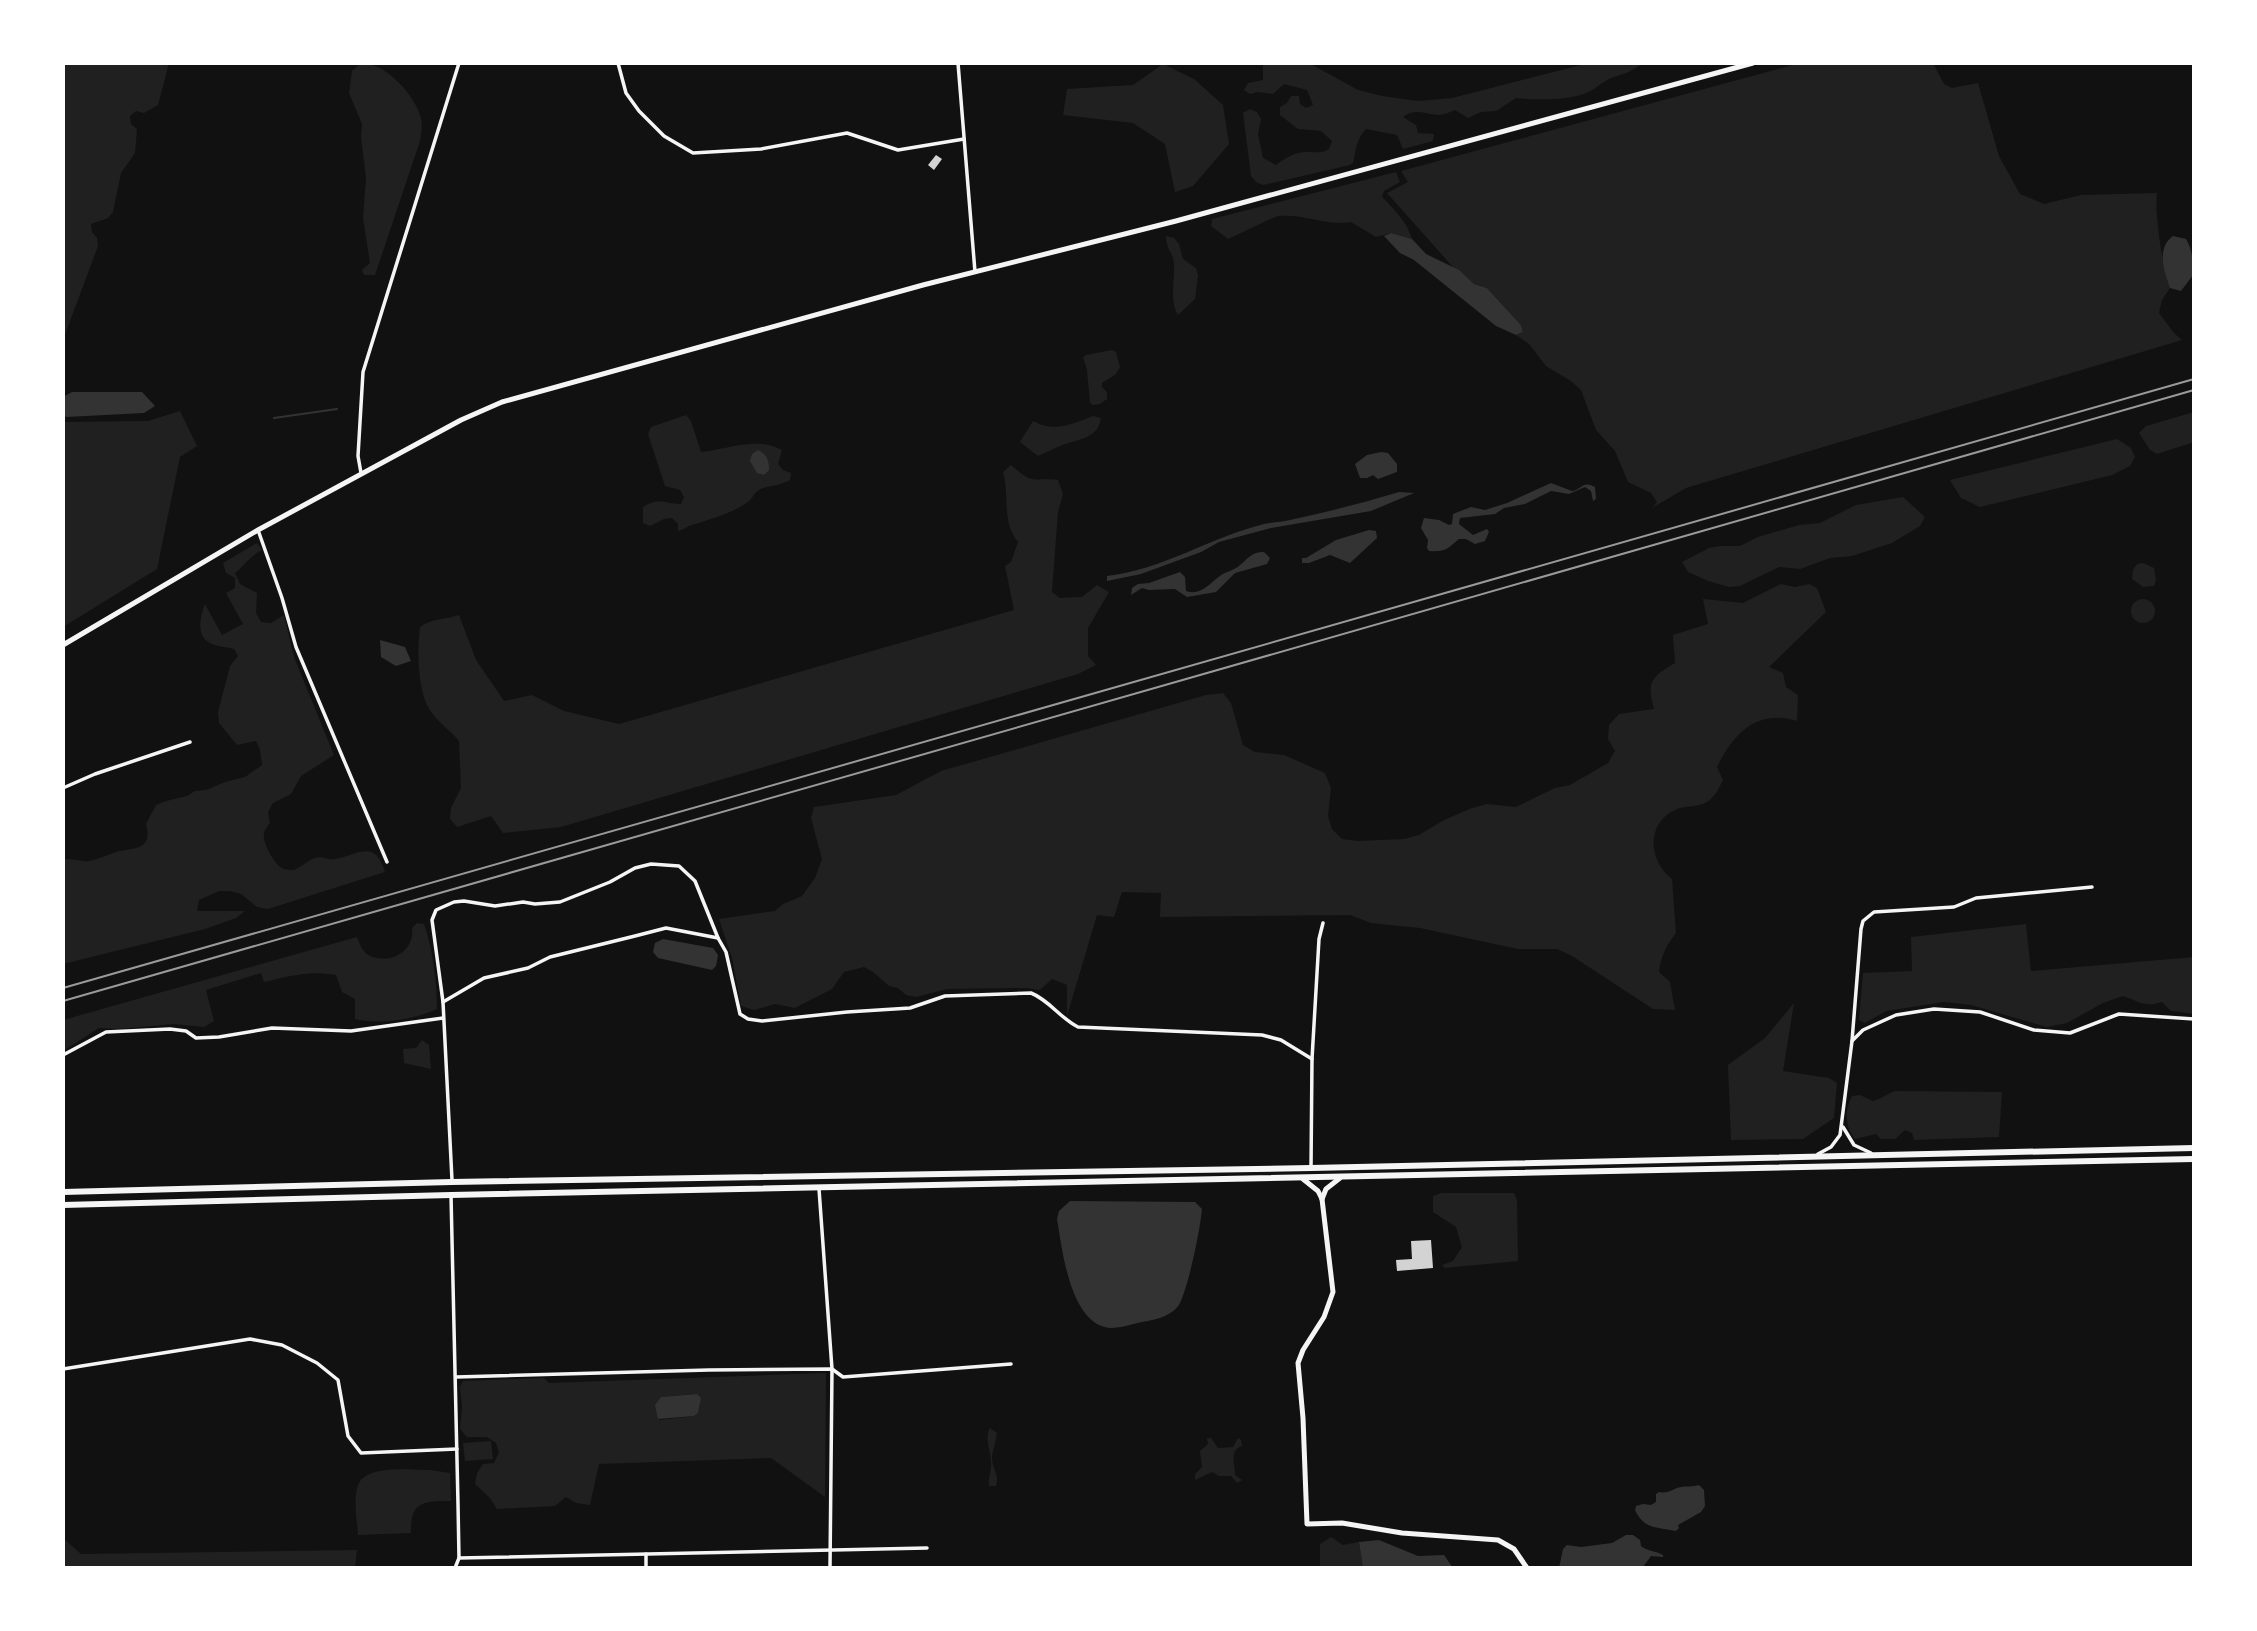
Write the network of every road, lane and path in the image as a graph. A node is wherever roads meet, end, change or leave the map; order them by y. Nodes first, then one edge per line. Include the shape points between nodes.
1 (459, 63) edge
2 (618, 63) edge
3 (958, 63) edge
4 (1753, 63) edge
5 (964, 139) junction
6 (975, 272) junction
7 (361, 475) junction
8 (258, 530) junction
9 (63, 645) edge
10 (190, 742) dead end
11 (63, 788) edge
12 (387, 862) dead end
13 (2092, 887) dead end
14 (1322, 923) dead end
15 (718, 938) junction
16 (443, 1002) junction
17 (443, 1018) junction
18 (2194, 1019) edge
19 (1852, 1041) junction
20 (63, 1055) edge
21 (1312, 1059) junction
22 (1842, 1125) junction
23 (2194, 1147) edge
24 (1881, 1155) junction
25 (1810, 1157) junction
26 (2194, 1159) edge
27 (1311, 1168) junction
28 (1340, 1178) junction
29 (1303, 1179) junction
30 (452, 1182) junction
31 (819, 1189) junction
32 (63, 1192) edge
33 (451, 1195) junction
34 (1322, 1199) junction
35 (63, 1205) edge
36 (1011, 1364) dead end
37 (63, 1369) edge
38 (832, 1370) junction
39 (456, 1377) junction
40 (457, 1449) junction
41 (927, 1548) dead end
42 (830, 1550) junction
43 (646, 1554) junction
44 (459, 1558) junction
45 (455, 1568) edge
46 (646, 1568) edge
47 (830, 1568) edge
48 (1527, 1568) edge

1 - 7 street via 363,372
2 - 5 street via 626,93 639,111 664,136 693,153 761,149 847,134 898,150
3 - 5 street
4 - 6 main road via 1176,222
5 - 6 street
6 - 7 main road via 502,402
7 - 8 main road
8 - 9 main road
8 - 12 street via 296,647
10 - 11 street
13 - 19 street via 1976,898 1954,907 1874,912 1861,929
14 - 21 street
15 - 16 street via 666,928 484,978
15 - 16 street via 695,881 679,866 635,868 561,902 495,906 453,902 436,910 432,920
15 - 21 street via 726,952 740,1014 748,1019 910,1008 945,996 1031,993 1078,1027 1262,1035 1281,1040
16 - 17 street
17 - 20 street via 351,1031 272,1028 197,1038 170,1029 106,1032
17 - 30 street
18 - 19 street via 2119,1014 2070,1033 2034,1030 1980,1012 1934,1009 1896,1014 1863,1030
19 - 22 street
21 - 27 street
22 - 24 street via 1854,1145
22 - 25 street via 1836,1142
23 - 24 highway
24 - 25 highway
25 - 27 highway
26 - 28 highway
27 - 30 highway
28 - 29 highway
28 - 34 main road
29 - 31 highway
29 - 34 main road
30 - 32 highway
31 - 33 highway
31 - 38 street
33 - 35 highway
33 - 39 street
34 - 48 main road via 1333,1292 1298,1363 1307,1524 1498,1540 1514,1549
36 - 38 street via 843,1377
37 - 40 street via 250,1339 282,1345 338,1380 348,1436 361,1453
38 - 39 street
38 - 42 street
39 - 40 street
40 - 44 street
41 - 42 street
42 - 43 street
42 - 47 street
43 - 44 street
43 - 46 street
44 - 45 street

